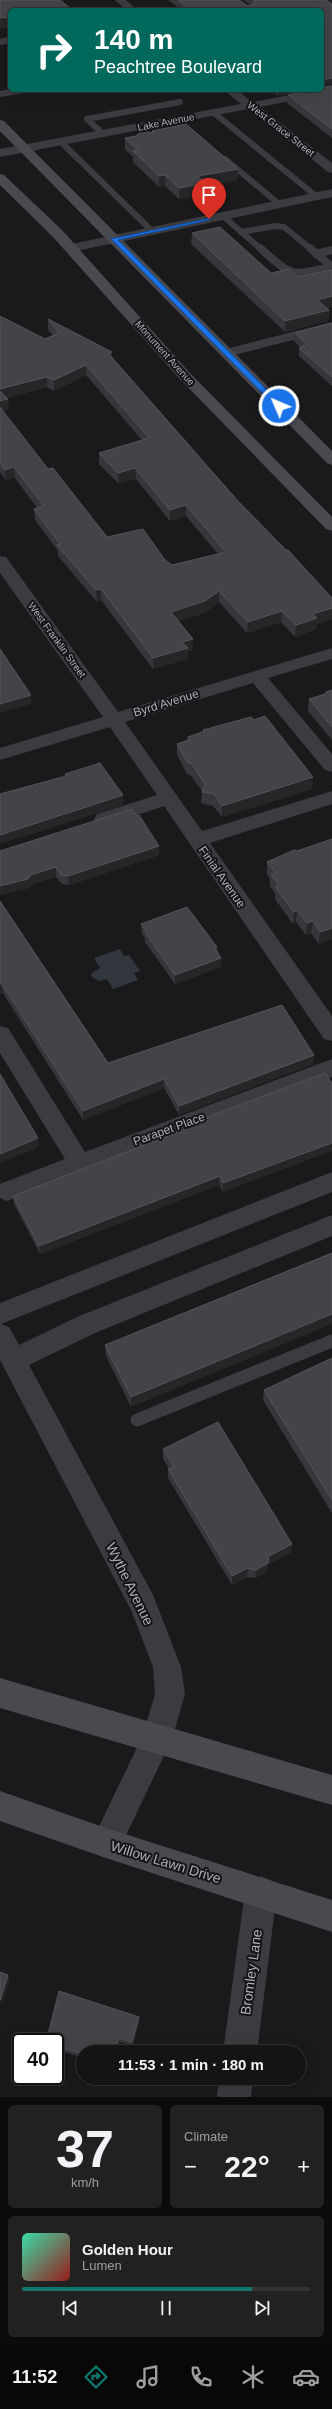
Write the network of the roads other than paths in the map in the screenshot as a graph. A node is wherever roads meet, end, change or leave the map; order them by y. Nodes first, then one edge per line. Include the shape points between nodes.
1 (120, 0) edge
2 (130, 8) edge
3 (12, 92) edge
4 (233, 92) edge
5 (322, 92) edge
6 (0, 94) edge
7 (180, 102) dead end
8 (251, 106) junction
9 (214, 113) junction
10 (0, 124) edge
11 (103, 134) junction
12 (61, 142) junction
13 (25, 149) junction
14 (0, 153) edge
15 (220, 155) edge
16 (332, 169) edge
17 (0, 178) edge
18 (332, 193) edge
19 (316, 196) junction
20 (279, 204) junction
21 (224, 216) junction
22 (152, 231) junction
23 (241, 232) junction
24 (114, 239) junction
25 (72, 248) junction
26 (332, 250) edge
27 (316, 254) junction
28 (332, 267) edge
29 (332, 326) edge
30 (227, 353) junction
31 (332, 460) edge
32 (332, 526) edge
33 (0, 561) edge
34 (332, 653) edge
35 (257, 676) junction
36 (114, 719) junction
37 (0, 754) edge
38 (332, 766) edge
39 (332, 797) edge
40 (168, 798) junction
41 (88, 825) edge
42 (196, 840) junction
43 (332, 1033) edge
44 (0, 1034) edge
45 (332, 1068) edge
46 (79, 1162) junction
47 (332, 1182) edge
48 (7, 1191) dead end
49 (332, 1225) edge
50 (0, 1314) edge
51 (0, 1335) edge
52 (332, 1341) edge
53 (13, 1360) junction
54 (137, 1420) dead end
55 (0, 1693) edge
56 (157, 1739) junction
57 (332, 1790) edge
58 (0, 1806) edge
59 (106, 1843) junction
60 (261, 1892) junction
61 (332, 1916) edge
62 (241, 2045) edge
63 (235, 2085) edge
64 (234, 2097) edge

1 - 2 street
3 - 6 lane
4 - 8 street, West Grace Street
5 - 8 street, Lake Avenue
7 - 11 lane via 87,119
8 - 9 street, Lake Avenue
8 - 16 street, West Grace Street
9 - 11 street, Lake Avenue via 181,122
9 - 19 lane
10 - 13 street
11 - 12 street, Lake Avenue
12 - 13 street, Lake Avenue
12 - 22 lane
13 - 14 street, Lake Avenue
13 - 24 street
15 - 20 lane
17 - 25 street, Monument Avenue
18 - 19 street
19 - 20 street
20 - 21 street
21 - 22 street
21 - 23 lane
22 - 24 street
23 - 27 lane via 276,226 284,228
23 - 28 lane via 287,272 300,274
24 - 25 street
24 - 30 street
25 - 32 street, Monument Avenue via 184,375
26 - 27 lane
27 - 28 lane
29 - 30 street
30 - 31 street
33 - 36 street, West Franklin Street
34 - 35 street, Byrd Avenue
35 - 36 street, Byrd Avenue
35 - 38 street
36 - 37 street, Byrd Avenue
36 - 40 street, Finial Avenue
39 - 42 street
40 - 41 street
40 - 42 street, Finial Avenue
42 - 43 street, Finial Avenue
44 - 46 street
45 - 46 street, Parapet Place
46 - 48 street, Parapet Place
47 - 50 street
49 - 53 street via 86,1325
51 - 53 street, Wythe Avenue
52 - 54 lane
53 - 56 street, Wythe Avenue via 143,1605 167,1667 170,1694
55 - 56 street
56 - 57 street
56 - 59 street, Wythe Avenue
58 - 59 street, Willow Lawn Drive
59 - 60 street, Willow Lawn Drive
60 - 61 street, Willow Lawn Drive
60 - 62 street, Bromley Lane
63 - 64 street

